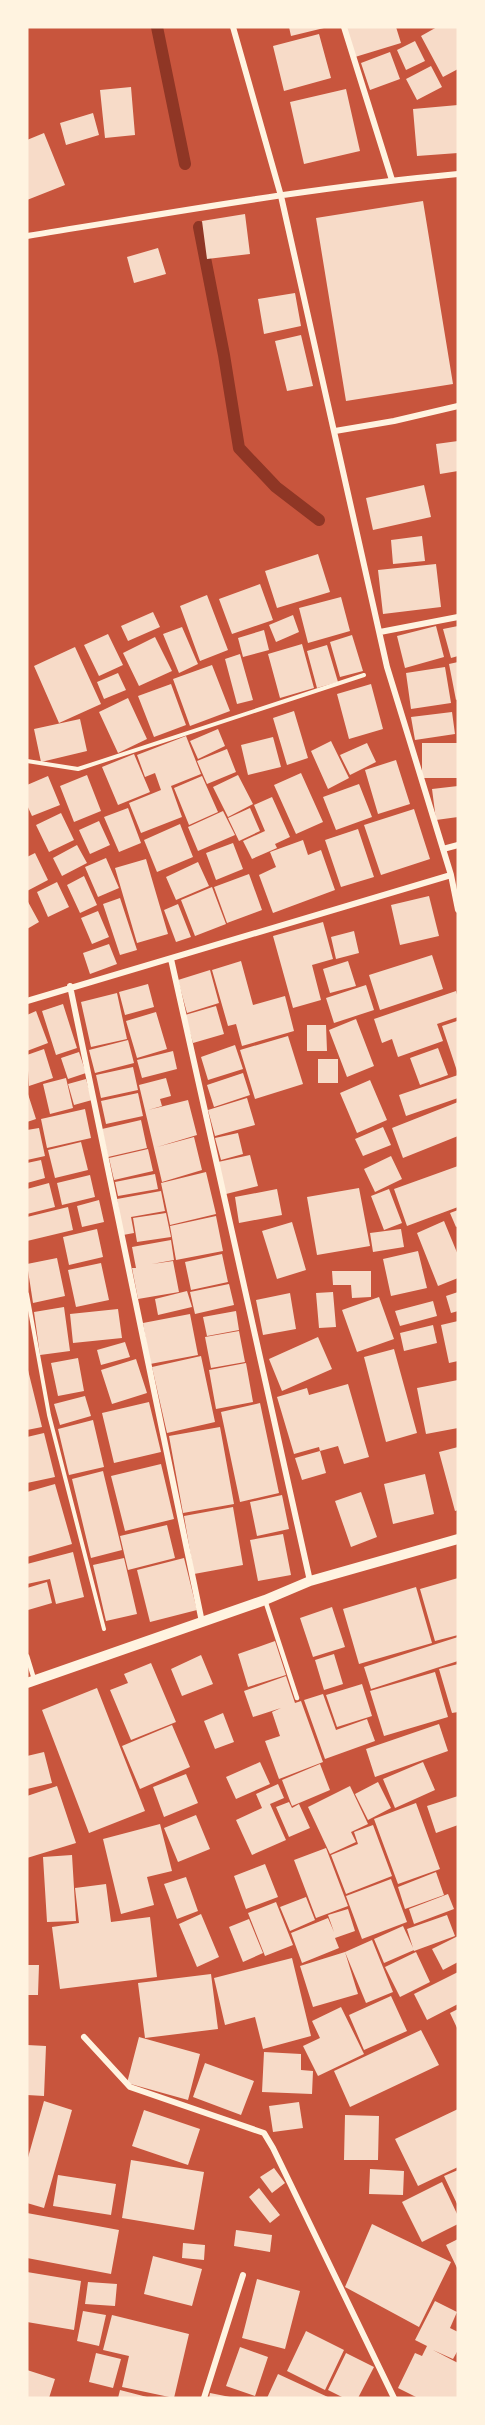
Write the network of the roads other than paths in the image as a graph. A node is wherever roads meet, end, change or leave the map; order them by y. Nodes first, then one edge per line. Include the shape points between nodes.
1 (233, 27) edge
2 (344, 27) edge
3 (458, 174) edge
4 (392, 180) junction
5 (281, 196) junction
6 (27, 236) edge
7 (458, 406) edge
8 (335, 431) junction
9 (458, 617) edge
10 (380, 632) junction
11 (458, 845) edge
12 (443, 849) junction
13 (451, 875) junction
14 (458, 910) edge
15 (171, 959) junction
16 (70, 986) junction
17 (27, 1001) edge
18 (458, 1539) edge
19 (310, 1581) junction
20 (265, 1600) junction
21 (202, 1622) junction
22 (27, 1656) edge
23 (31, 1681) edge
24 (297, 1698) dead end
25 (84, 2037) dead end
26 (243, 2275) dead end
27 (204, 2398) edge
28 (394, 2398) edge

1 - 5 street
2 - 4 street
3 - 4 street
4 - 5 street
5 - 6 street
5 - 8 street
7 - 8 street
8 - 10 street
9 - 10 street
10 - 12 street via 387,667
11 - 12 street
12 - 13 street
13 - 14 street
13 - 15 street
15 - 16 street
15 - 19 street
16 - 17 street
16 - 21 street
18 - 19 street
19 - 20 street
20 - 21 street
20 - 24 lane
21 - 23 street
22 - 23 lane
25 - 28 street via 130,2087 264,2133
26 - 27 street

